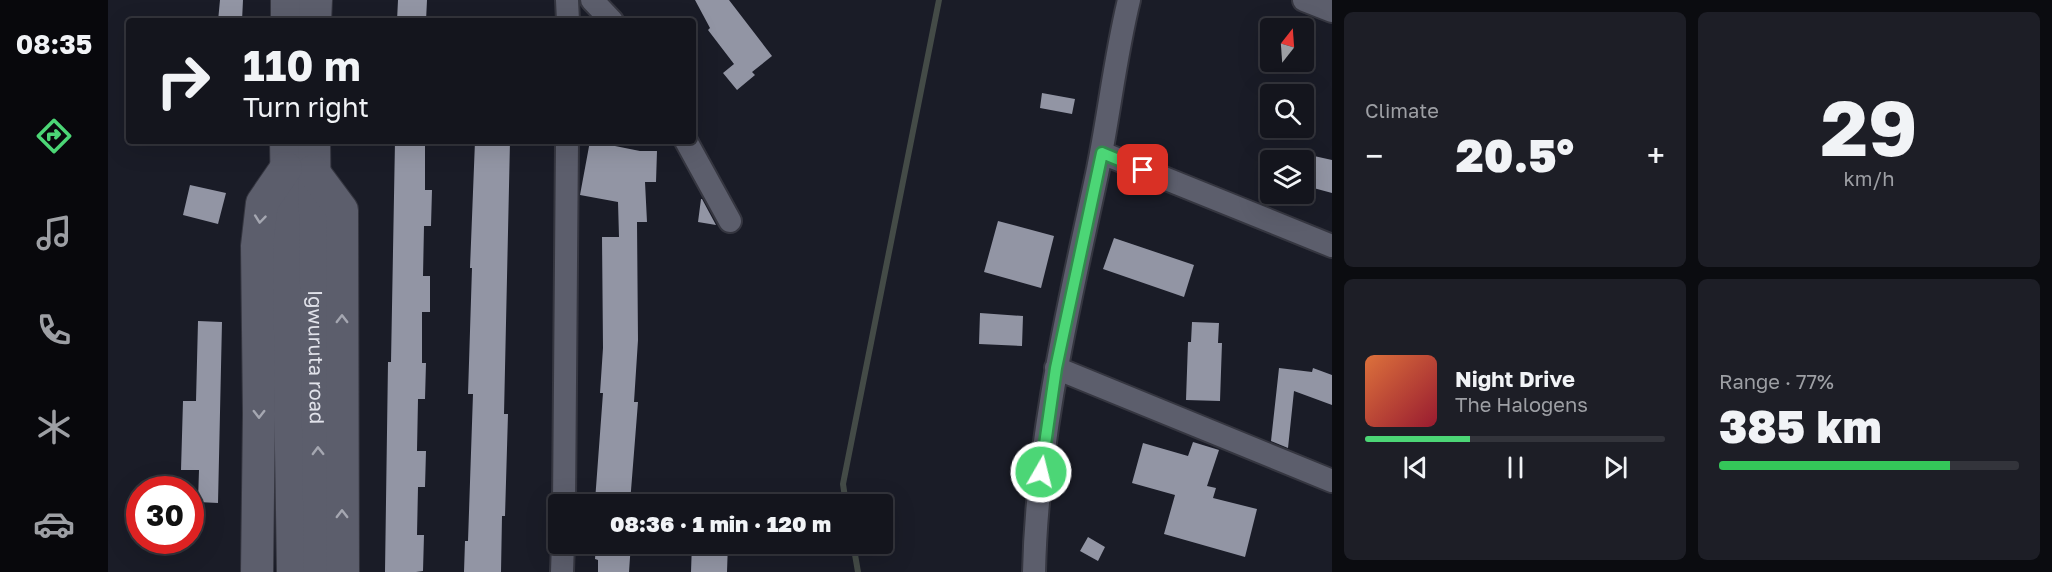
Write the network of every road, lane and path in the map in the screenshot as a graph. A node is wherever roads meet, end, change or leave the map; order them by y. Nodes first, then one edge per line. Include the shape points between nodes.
1 (287, 0) edge
2 (316, 0) edge
3 (567, 0) edge
4 (592, 0) edge
5 (1130, 0) edge
6 (1304, 0) edge
7 (1332, 11) edge
8 (287, 18) edge
9 (315, 18) edge
10 (568, 18) edge
11 (609, 18) edge
12 (567, 144) edge
13 (688, 144) edge
14 (1102, 153) junction
15 (300, 155) edge
16 (730, 221) dead end
17 (1332, 246) edge
18 (1056, 368) junction
19 (1332, 481) edge
20 (564, 494) edge
21 (563, 554) edge
22 (257, 572) edge
23 (293, 572) edge
24 (320, 572) edge
25 (342, 572) edge
26 (562, 572) edge
27 (1034, 572) edge

1 - 8 main road
2 - 9 main road
3 - 10 street
4 - 11 street
5 - 14 street via 1113,76
6 - 7 street
12 - 20 street
13 - 16 street
14 - 17 street
14 - 18 street
15 -> 22 main road via 262,203 257,246
15 - 23 main road, Igwuruta road
24 -> 15 main road, Igwuruta road
25 -> 15 main road via 342,210
18 - 19 street
18 - 27 street via 1039,488
21 - 26 street

